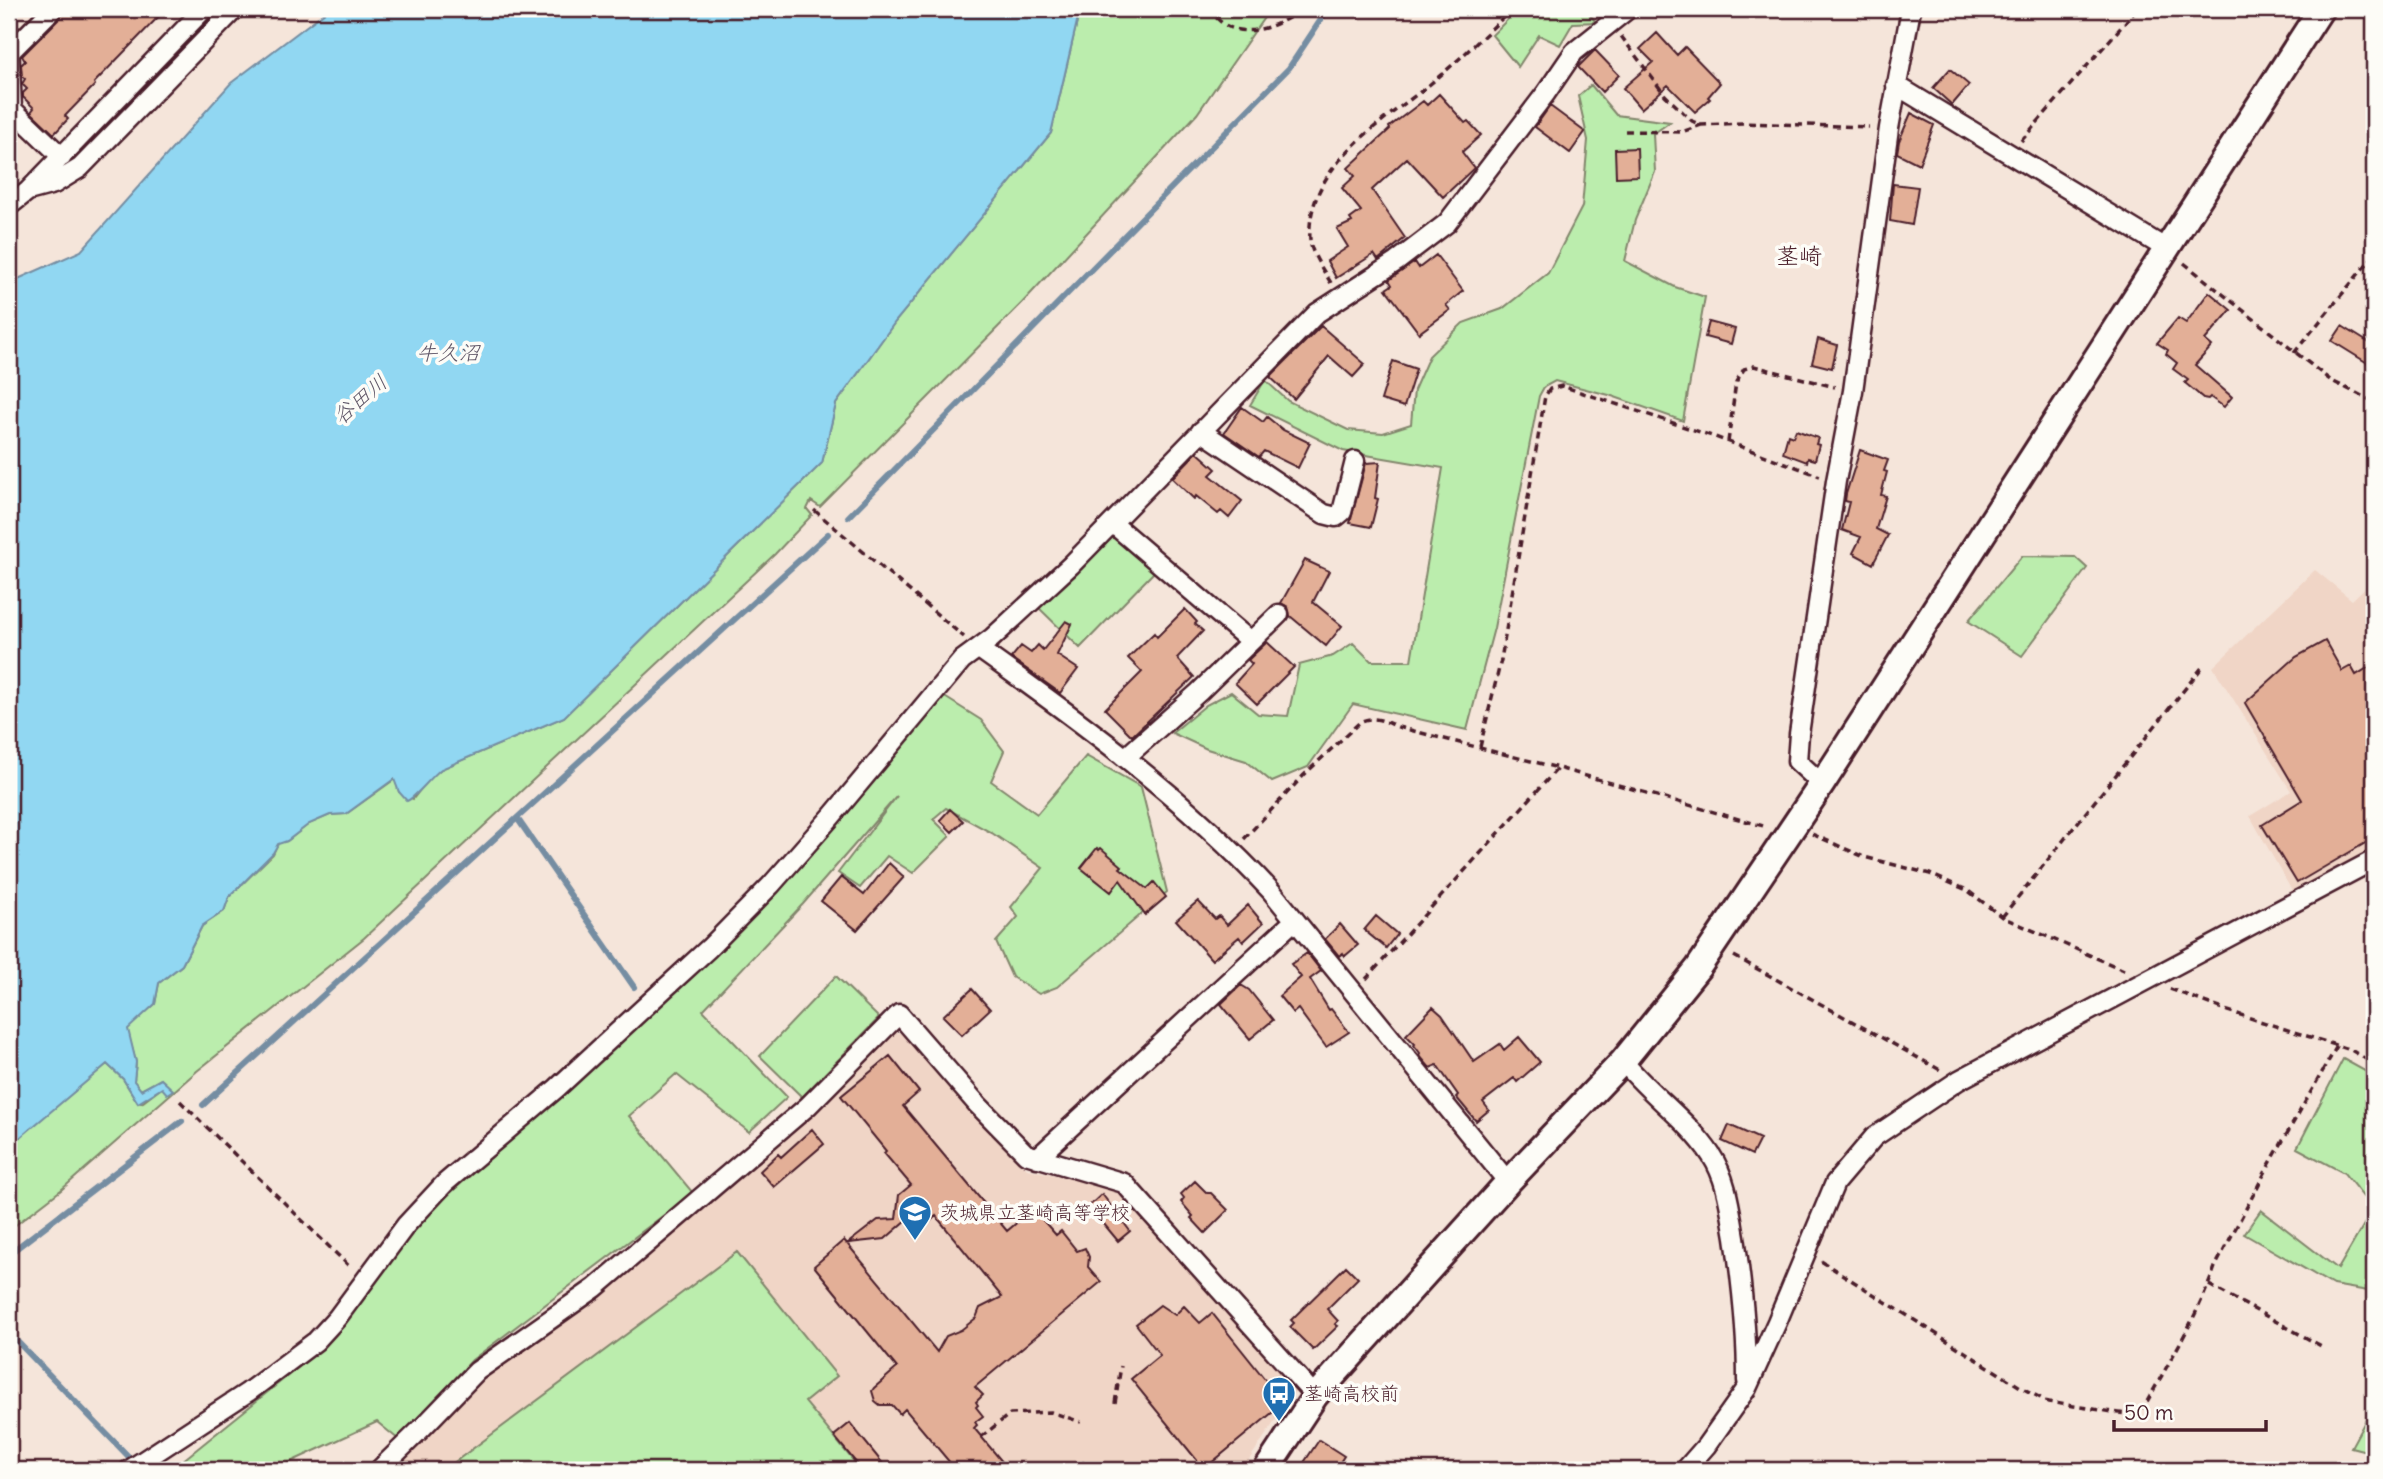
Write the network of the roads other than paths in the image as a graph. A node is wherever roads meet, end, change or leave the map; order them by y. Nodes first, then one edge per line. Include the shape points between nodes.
1 (53, 9) edge
2 (204, 9) edge
3 (235, 9) edge
4 (1628, 9) edge
5 (1911, 9) edge
6 (2320, 9) edge
7 (9, 43) edge
8 (9, 53) edge
9 (1896, 85) junction
10 (62, 157) junction
11 (28, 191) junction
12 (9, 206) edge
13 (2165, 248) junction
14 (1201, 431) junction
15 (1355, 461) dead end
16 (1112, 523) junction
17 (1279, 614) dead end
18 (1250, 642) junction
19 (979, 649) junction
20 (1126, 757) junction
21 (1822, 784) junction
22 (2374, 860) edge
23 (1295, 920) junction
24 (1623, 1061) junction
25 (1037, 1158) junction
26 (1508, 1182) junction
27 (1747, 1388) junction
28 (1315, 1396) junction
29 (129, 1470) edge
30 (379, 1470) edge
31 (1266, 1470) edge
32 (1685, 1470) edge

1 - 8 street
2 - 10 street
3 - 11 street via 79,168 54,184
4 - 14 street via 1574,52 1447,223 1317,313
5 - 9 street
6 - 13 street
7 - 8 street
8 - 10 street via 12,109
9 - 13 street
9 - 21 street via 1799,734 1797,761
10 - 11 street
11 - 12 street
13 - 21 street
14 - 15 street via 1324,514 1336,517 1342,512
14 - 16 street
16 - 18 street
16 - 19 street
17 - 18 street
18 - 20 street
19 - 20 street
19 - 29 street via 962,660 831,817 709,948 445,1184 406,1225 316,1341
20 - 23 street via 1233,850
21 - 24 street via 1714,944
22 - 27 street via 1959,1080 1874,1137 1835,1183
23 - 25 street
23 - 26 street
24 - 26 street
24 - 27 street via 1703,1143 1720,1169 1741,1279
25 - 28 street via 1124,1183
25 - 30 street via 1026,1154 978,1105 899,1014 808,1106 595,1288 477,1371
26 - 28 street
27 - 32 street
28 - 31 street

